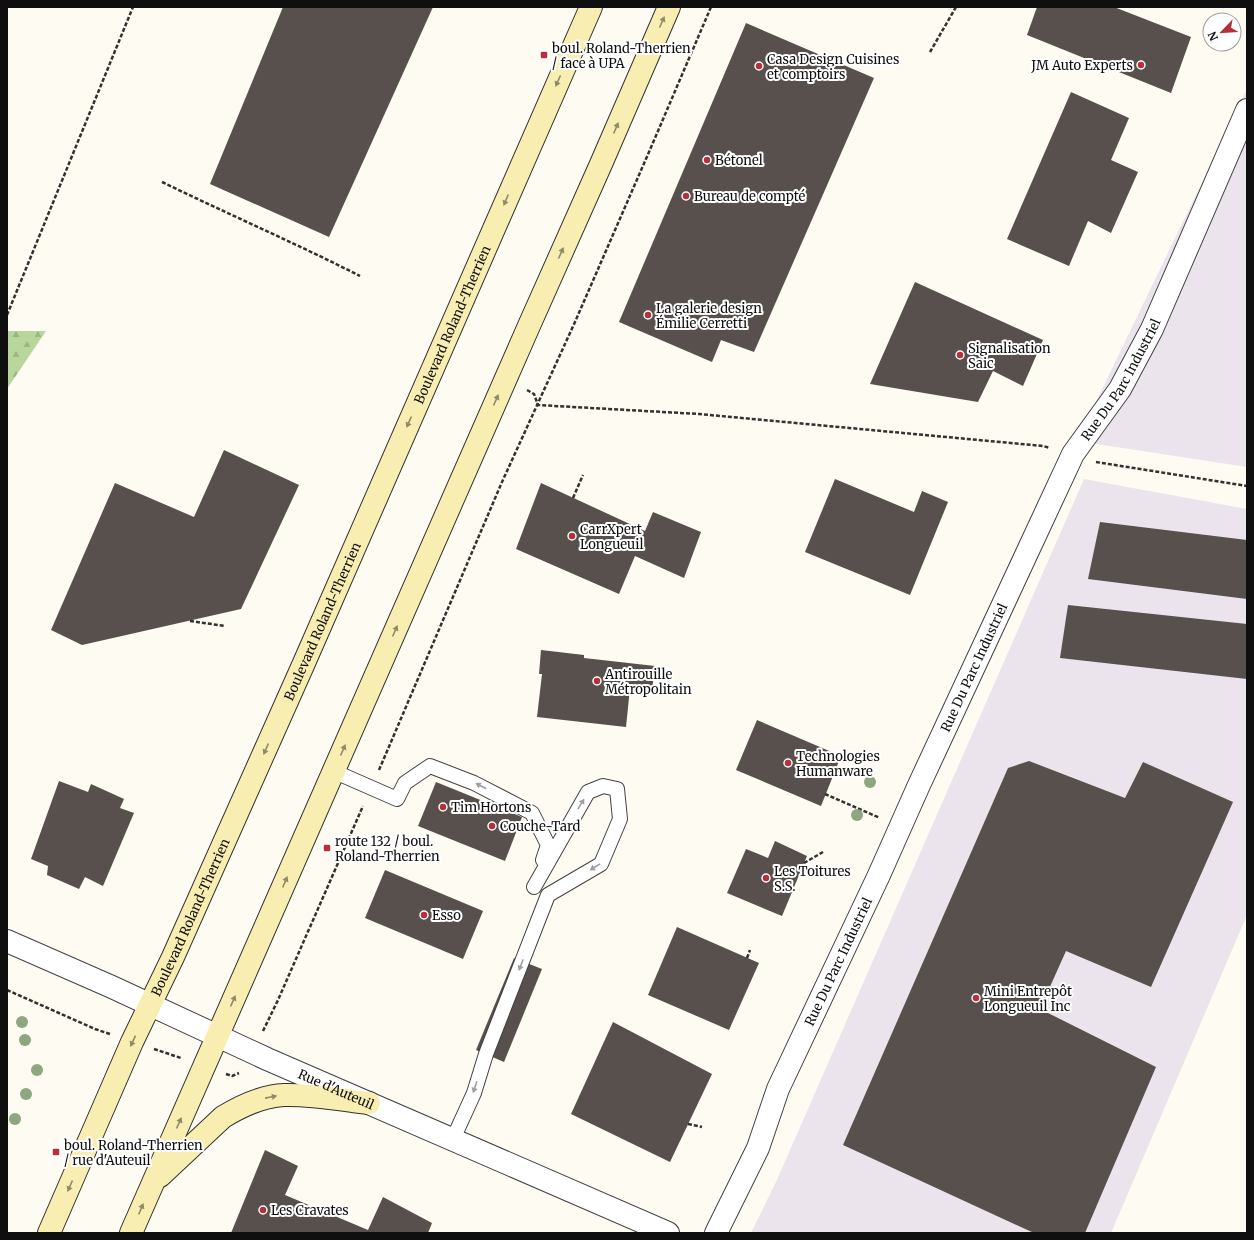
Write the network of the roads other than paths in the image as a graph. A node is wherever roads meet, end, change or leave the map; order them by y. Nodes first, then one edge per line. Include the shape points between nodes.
1 (591, 7) edge
2 (669, 7) edge
3 (1247, 110) edge
4 (333, 771) junction
5 (7, 941) edge
6 (149, 1005) junction
7 (217, 1036) junction
8 (369, 1103) junction
9 (453, 1139) junction
10 (152, 1184) junction
11 (49, 1233) edge
12 (131, 1233) edge
13 (668, 1233) edge
14 (716, 1233) edge

1 -> 6 main road, Boulevard Roland-Therrien via 231,829
4 -> 2 main road
3 - 14 street, Rue Du Parc Industriel via 1152,330 1120,389 1073,454 778,1089 758,1148
7 -> 4 main road
4 - 9 lane via 397,799 405,783 430,766 474,783 532,813 548,845 534,887 588,792 603,786 617,789 620,819 601,864 548,895 474,1092
5 - 6 street, Rue d'Auteuil
6 - 7 street, Rue d'Auteuil
6 -> 11 main road, Boulevard Roland-Therrien
7 - 8 street, Rue d'Auteuil
10 -> 7 main road
8 - 9 street, Rue d'Auteuil
10 -> 8 main road via 224,1117 258,1100 292,1095
9 - 13 street, Rue d'Auteuil
12 -> 10 main road

